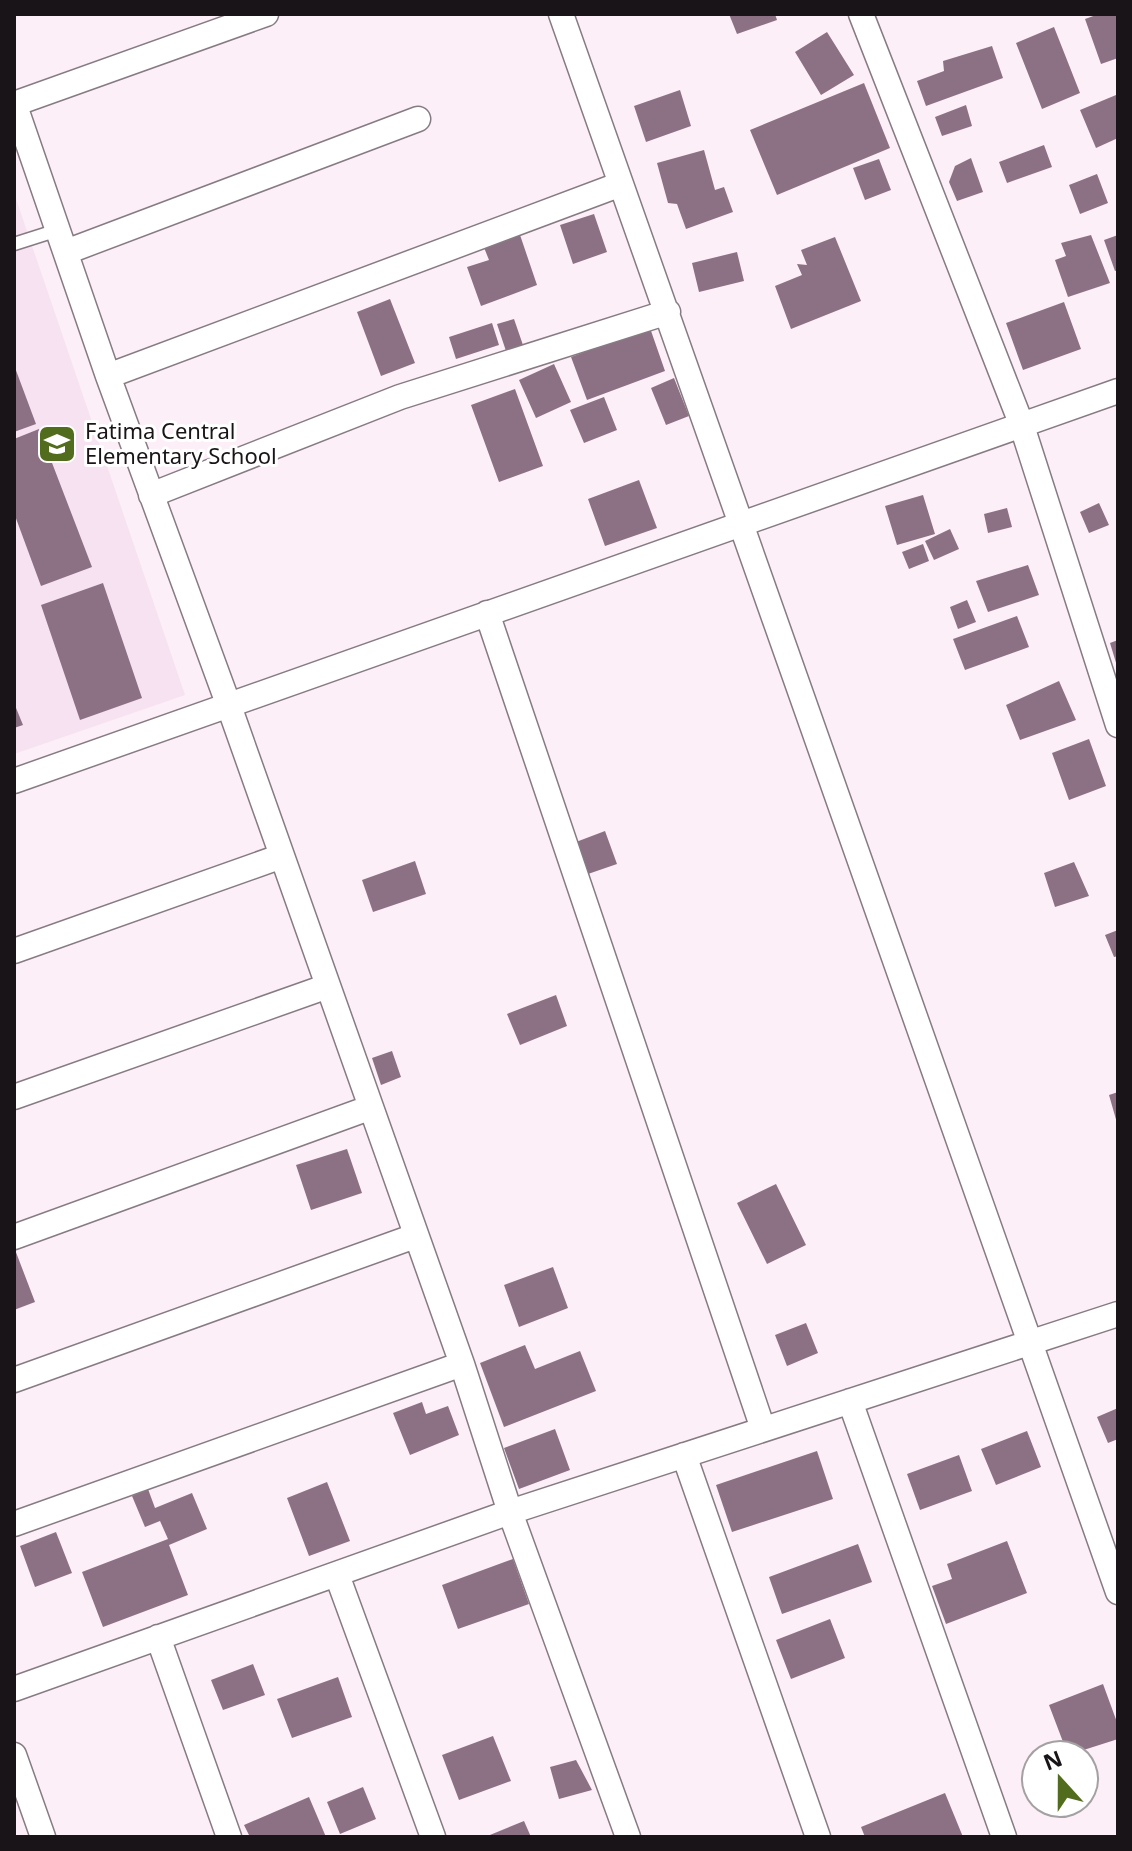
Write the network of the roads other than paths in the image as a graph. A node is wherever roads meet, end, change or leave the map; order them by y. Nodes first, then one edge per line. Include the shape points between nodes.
1 (266, 14) edge
2 (561, 14) edge
3 (861, 14) edge
4 (14, 103) edge
5 (418, 119) dead end
6 (621, 184) junction
7 (62, 241) junction
8 (14, 244) edge
9 (668, 312) junction
10 (108, 376) junction
11 (1118, 391) edge
12 (1021, 423) junction
13 (151, 495) junction
14 (743, 524) junction
15 (487, 613) junction
16 (229, 706) junction
17 (1118, 725) edge
18 (14, 781) edge
19 (282, 856) junction
20 (14, 951) edge
21 (328, 986) junction
22 (14, 1097) edge
23 (369, 1108) junction
24 (415, 1236) junction
25 (14, 1237) edge
26 (1118, 1314) edge
27 (1031, 1344) junction
28 (462, 1364) junction
29 (14, 1380) edge
30 (850, 1401) junction
31 (763, 1429) junction
32 (684, 1455) junction
33 (510, 1512) junction
34 (14, 1524) edge
35 (337, 1575) junction
36 (1118, 1592) edge
37 (158, 1637) junction
38 (14, 1689) edge
39 (14, 1755) edge
40 (43, 1837) edge
41 (229, 1837) edge
42 (433, 1837) edge
43 (628, 1837) edge
44 (818, 1837) edge
45 (1004, 1837) edge

1 - 4 street
2 - 6 street
3 - 12 street
4 - 7 street
5 - 7 street
6 - 9 street
6 - 10 street
7 - 8 lane
7 - 10 street
9 - 13 street via 400,397
9 - 14 street
10 - 13 street
11 - 12 street
12 - 14 street
12 - 17 street
13 - 16 street
14 - 15 street
14 - 27 street
15 - 16 street
15 - 31 street
16 - 18 street
16 - 19 street
19 - 20 street
19 - 21 street
21 - 22 street
21 - 23 street
23 - 24 street
23 - 25 street
24 - 28 street
24 - 29 street
26 - 27 street
27 - 30 street
27 - 36 street
28 - 33 street
28 - 34 street
30 - 31 street
30 - 45 street
31 - 32 street
32 - 33 street
32 - 44 street
33 - 35 street
33 - 43 street
35 - 37 street
35 - 42 street
37 - 38 street
37 - 41 street
39 - 40 street

